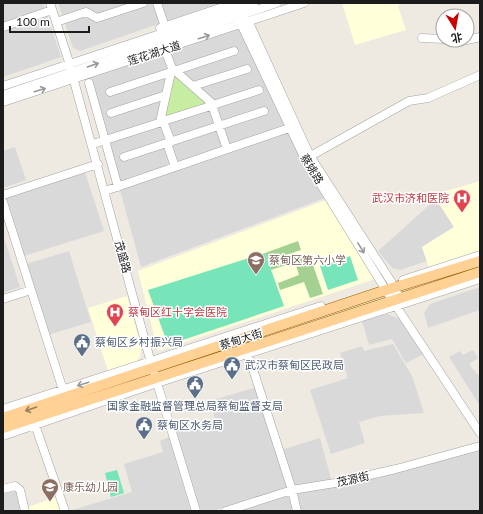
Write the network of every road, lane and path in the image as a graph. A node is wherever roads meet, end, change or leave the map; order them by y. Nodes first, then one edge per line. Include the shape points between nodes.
1 (143, 3) edge
2 (157, 3) edge
3 (254, 3) edge
4 (277, 3) edge
5 (304, 3) edge
6 (51, 7) edge
7 (238, 11) edge
8 (56, 22) junction
9 (165, 26) junction
10 (3, 27) edge
11 (422, 38) dead end
12 (435, 39) edge
13 (165, 50) junction
14 (234, 51) dead end
15 (69, 62) junction
16 (246, 69) dead end
17 (172, 70) junction
18 (480, 75) edge
19 (73, 76) junction
20 (3, 80) edge
21 (89, 83) dead end
22 (3, 86) edge
23 (193, 86) junction
24 (259, 90) dead end
25 (110, 92) dead end
26 (3, 95) edge
27 (166, 95) junction
28 (3, 102) edge
29 (213, 105) junction
30 (264, 111) dead end
31 (111, 113) dead end
32 (161, 122) junction
33 (219, 126) junction
34 (293, 127) junction
35 (105, 140) junction
36 (169, 143) junction
37 (92, 144) junction
38 (227, 149) junction
39 (124, 157) dead end
40 (307, 157) junction
41 (98, 164) junction
42 (175, 167) junction
43 (118, 187) junction
44 (105, 191) junction
45 (3, 196) edge
46 (3, 202) edge
47 (480, 255) edge
48 (480, 261) edge
49 (480, 272) edge
50 (480, 279) edge
51 (389, 287) junction
52 (31, 290) junction
53 (3, 299) edge
54 (398, 302) junction
55 (245, 352) junction
56 (154, 373) junction
57 (63, 390) junction
58 (3, 410) edge
59 (3, 418) edge
60 (33, 421) junction
61 (3, 428) edge
62 (480, 432) edge
63 (3, 436) edge
64 (480, 446) edge
65 (3, 489) edge
66 (292, 490) junction
67 (25, 511) edge
68 (64, 511) edge
69 (196, 511) edge
70 (226, 511) edge
71 (297, 511) edge

1 - 8 street via 97,18 86,12
2 - 9 street
3 - 7 street, 莲花湖大道
4 - 7 street, 莲花湖大道
5 - 7 street, 莲花湖大道
6 - 8 street, 茂盛路
6 - 10 street
7 - 9 street, 莲花湖大道
13 -> 7 street, 莲花湖大道
7 - 15 street, 莲花湖大道
19 -> 7 street, 莲花湖大道
7 - 34 street, 蔡姚路
8 - 15 street, 茂盛路
9 - 15 street, 莲花湖大道
11 - 12 street
13 - 17 street
13 - 19 street, 莲花湖大道
14 - 17 street
15 - 19 street, 茂盛路
15 - 20 street, 莲花湖大道
15 - 22 street, 莲花湖大道
16 - 23 street
17 - 23 street
17 - 25 street
17 - 27 street
18 - 40 street via 428,98 409,101
19 - 26 street, 莲花湖大道
28 -> 19 street, 莲花湖大道
19 - 37 street, 茂盛路
21 - 35 street
23 - 29 street
24 - 29 street
27 - 31 street
27 - 32 street
29 - 32 street
29 - 33 street
30 - 33 street
32 - 35 street
32 - 36 street
33 - 36 street
33 - 38 street
34 - 38 street
34 - 40 street, 蔡姚路
35 - 37 street
35 - 43 street
36 - 39 street
36 - 42 street
37 - 41 street, 茂盛路
38 - 42 street
40 - 51 street, 蔡姚路
41 - 44 street, 茂盛路
41 - 45 street
42 - 43 street
43 - 44 street
44 - 56 street, 茂盛路
46 - 52 street
47 - 51 street
48 - 51 main road, 蔡甸大街
49 - 54 main road, 蔡甸大街
50 - 54 street
51 - 54 street, 蔡姚路
51 - 56 main road, 蔡甸大街
52 - 53 street
52 - 57 street
54 - 55 main road, 蔡甸大街
54 - 62 street, 蔡姚路 via 410,326
55 - 56 main road, 蔡甸大街
55 - 66 street via 251,363
56 -> 57 street
56 -> 59 main road, 蔡甸大街
56 - 60 main road, 蔡甸大街
56 - 69 street, 茂盛路
57 - 58 street
60 - 61 main road, 蔡甸大街
60 - 63 street
60 - 68 street
64 - 66 street, 茂源街 via 343,482
65 - 67 street via 15,486 20,490
66 - 70 street, 茂源街
66 - 71 street

